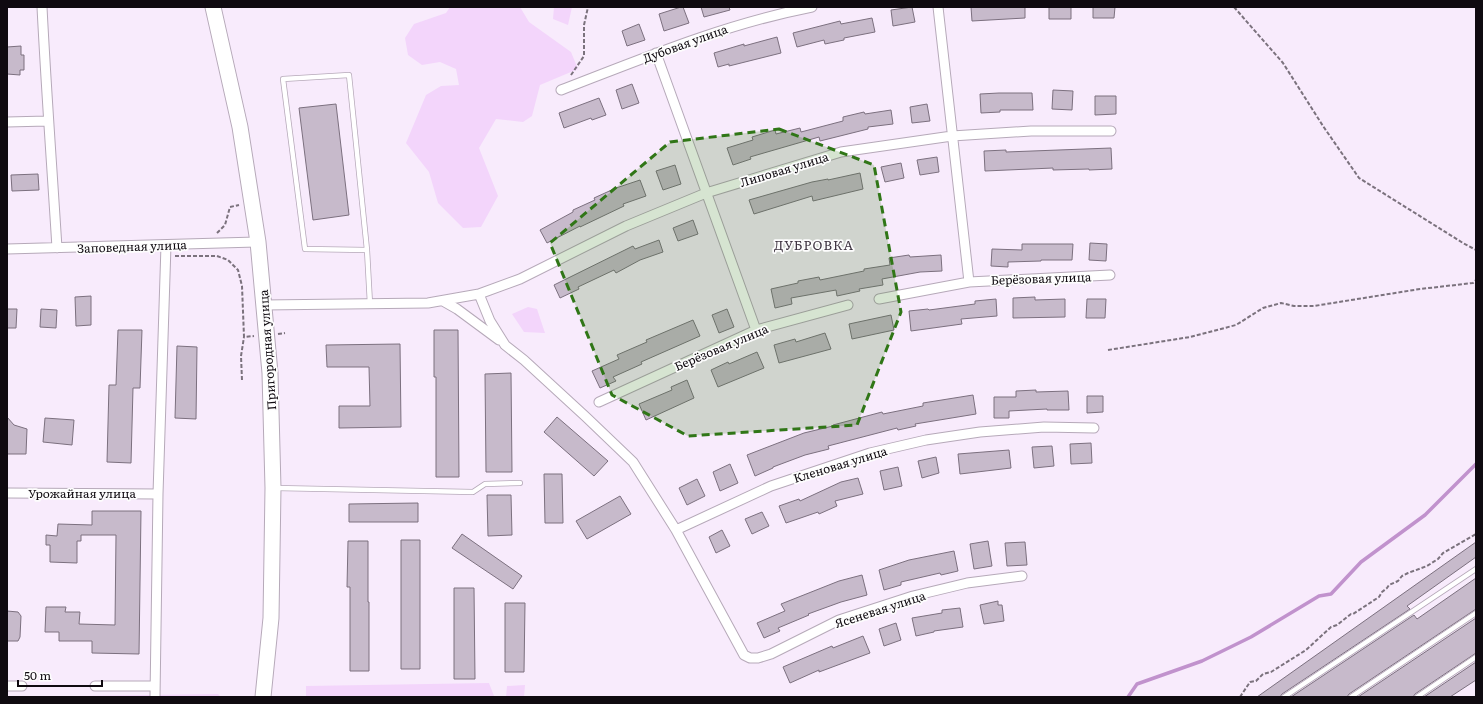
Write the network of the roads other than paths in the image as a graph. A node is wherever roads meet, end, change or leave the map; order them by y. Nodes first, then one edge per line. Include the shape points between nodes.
1 (42, 7) edge
2 (213, 7) edge
3 (812, 7) edge
4 (938, 7) edge
5 (656, 53) junction
6 (561, 90) road end
7 (48, 121) junction
8 (7, 122) edge
9 (1111, 131) dead end
10 (952, 136) junction
11 (706, 193) junction
12 (258, 242) junction
13 (166, 245) junction
14 (57, 248) junction
15 (7, 249) edge
16 (367, 250) junction
17 (1110, 275) dead end
18 (969, 282) junction
19 (479, 294) junction
20 (879, 299) dead end
21 (443, 302) junction
22 (370, 304) junction
23 (264, 305) junction
24 (848, 305) dead end
25 (756, 330) junction
26 (505, 345) junction
27 (600, 402) dead end
28 (1094, 428) dead end
29 (520, 483) dead end
30 (273, 488) junction
31 (7, 493) edge
32 (158, 494) junction
33 (676, 530) junction
34 (1476, 569) edge
35 (1022, 576) dead end
36 (1476, 613) edge
37 (1476, 657) edge
38 (7, 686) edge
39 (22, 686) dead end
40 (95, 686) dead end
41 (155, 686) junction
42 (155, 697) edge
43 (263, 697) edge
44 (1284, 697) edge
45 (1351, 697) edge
46 (1417, 697) edge

1 - 7 street
2 - 12 main road, Пригородная улица via 240,127
3 - 5 street, Дубовая улица via 720,30
4 - 10 street
5 - 6 street, Дубовая улица
5 - 11 street
7 - 8 street
7 - 14 street
9 - 10 street, Липовая улица via 1031,131
10 - 11 street, Липовая улица via 841,152
10 - 18 street
11 - 19 street, Липовая улица via 626,226 520,279
11 - 25 street
12 - 13 street, Заповедная улица
12 - 23 main road, Пригородная улица
13 - 14 street, Заповедная улица
13 - 32 street
14 - 15 street, Заповедная улица
16 - 16 lane via 305,249 283,78 349,75
16 - 22 lane
17 - 18 street, Берёзовая улица
18 - 20 street, Берёзовая улица
19 - 21 street, Липовая улица
19 - 26 street via 490,321
21 - 22 street, Липовая улица
21 - 26 street via 457,309
22 - 23 street, Липовая улица
23 - 30 main road, Пригородная улица via 270,373
24 - 25 street, Берёзовая улица
25 - 27 street, Берёзовая улица
26 - 33 street via 633,462
28 - 33 street, Кленовая улица via 980,432 870,452 771,486
29 - 30 lane via 485,484 473,492
30 - 43 main road, Пригородная улица via 271,618
31 - 32 street, Урожайная улица
32 - 41 street
33 - 35 street, Ясеневая улица via 744,655 750,658 771,654 839,620 913,596 967,583
34 - 44 lane
36 - 45 lane
37 - 46 lane
38 - 39 street
40 - 41 street
41 - 42 street

